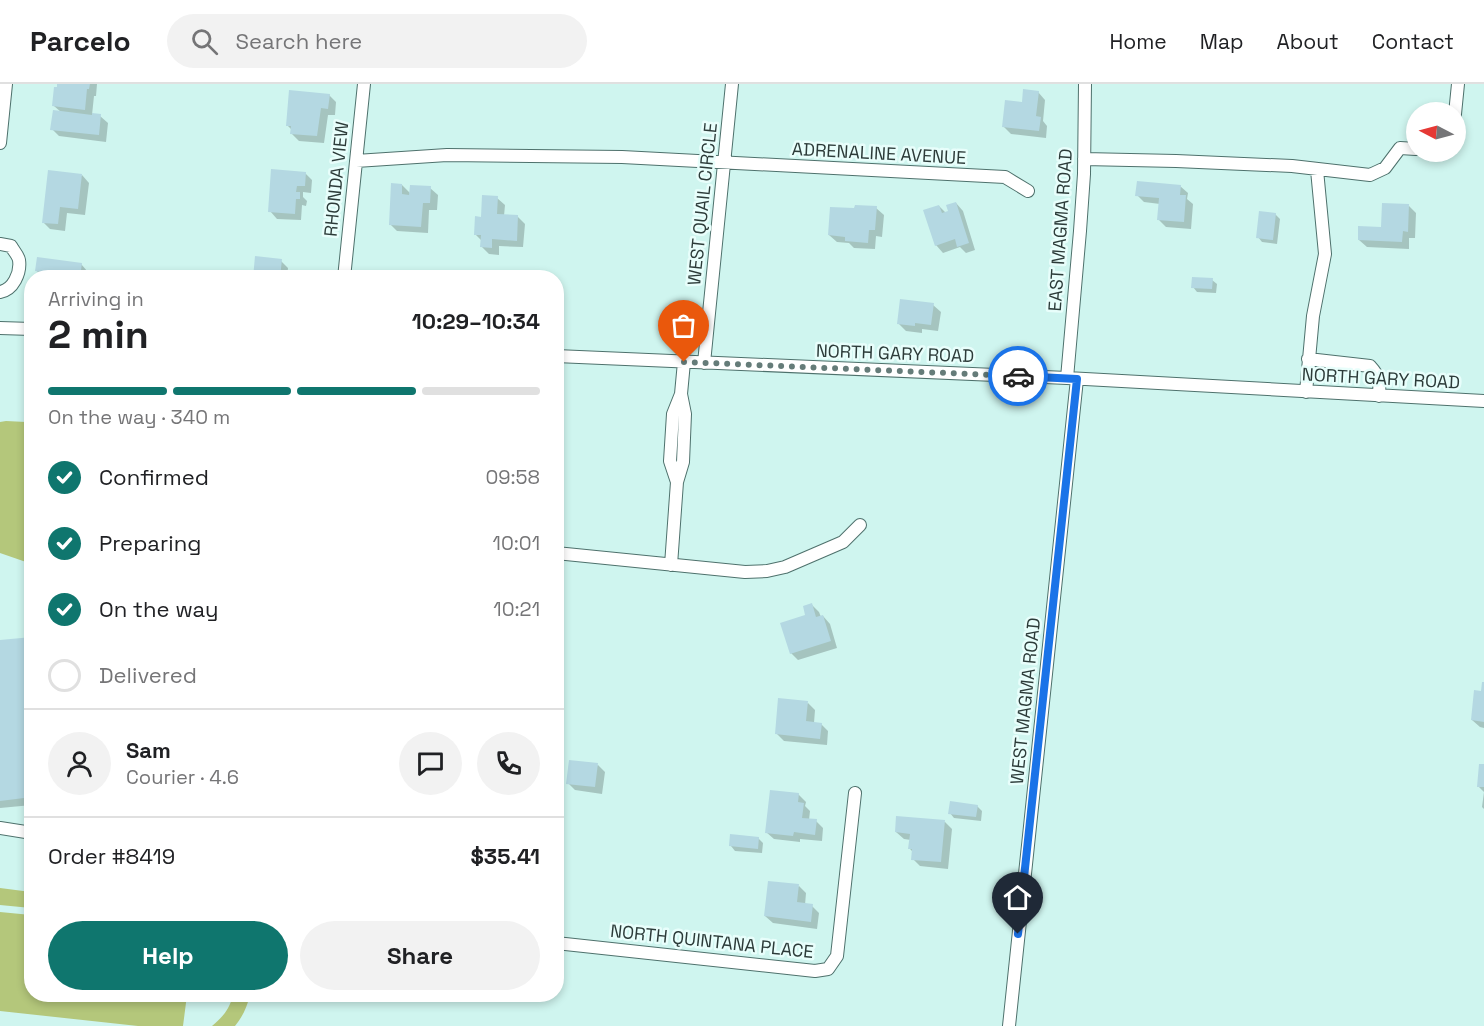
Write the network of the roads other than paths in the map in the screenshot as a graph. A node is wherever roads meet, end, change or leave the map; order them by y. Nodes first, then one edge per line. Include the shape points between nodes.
1 (6, 84) edge
2 (364, 84) edge
3 (732, 84) edge
4 (1085, 84) edge
5 (1458, 84) edge
6 (1456, 102) edge
7 (0, 143) edge
8 (1406, 148) edge
9 (1084, 159) junction
10 (356, 161) junction
11 (724, 163) junction
12 (1317, 170) junction
13 (1028, 191) dead end
14 (0, 244) edge
15 (345, 270) edge
16 (0, 292) edge
17 (0, 328) edge
18 (24, 329) edge
19 (564, 356) edge
20 (1308, 359) junction
21 (684, 362) junction
22 (704, 363) junction
23 (1072, 379) junction
24 (1306, 392) junction
25 (1379, 396) junction
26 (1484, 401) edge
27 (861, 525) dead end
28 (564, 554) edge
29 (671, 565) junction
30 (855, 793) dead end
31 (0, 828) edge
32 (24, 832) edge
33 (564, 944) edge
34 (1009, 1026) edge

1 - 7 street
2 - 10 street, RHONDA VIEW
3 - 11 street, WEST QUAIL CIRCLE
4 - 9 street, EAST MAGMA ROAD
5 - 6 street
8 - 12 street via 1400,148 1385,168 1370,176
9 - 12 street via 1233,163
9 - 23 street, EAST MAGMA ROAD
10 - 11 street, ADRENALINE AVENUE via 470,155
10 - 15 street, RHONDA VIEW
11 - 13 street, ADRENALINE AVENUE via 1005,177
11 - 22 street, WEST QUAIL CIRCLE
12 - 20 street via 1325,254
14 - 16 street via 11,246 19,259 17,278
17 - 18 street
19 - 21 street, NORTH GARY ROAD
20 - 24 street
20 - 25 street via 1370,366 1380,382
21 - 22 street, NORTH GARY ROAD
21 - 29 street via 683,462 677,482
22 - 23 street, NORTH GARY ROAD
23 - 24 street, NORTH GARY ROAD
23 - 34 street, WEST MAGMA ROAD
24 - 25 street, NORTH GARY ROAD
25 - 26 street, NORTH GARY ROAD
27 - 29 street via 843,542 767,571
28 - 29 street
30 - 33 street, NORTH QUINTANA PLACE via 837,956 828,969 815,971
31 - 32 street

